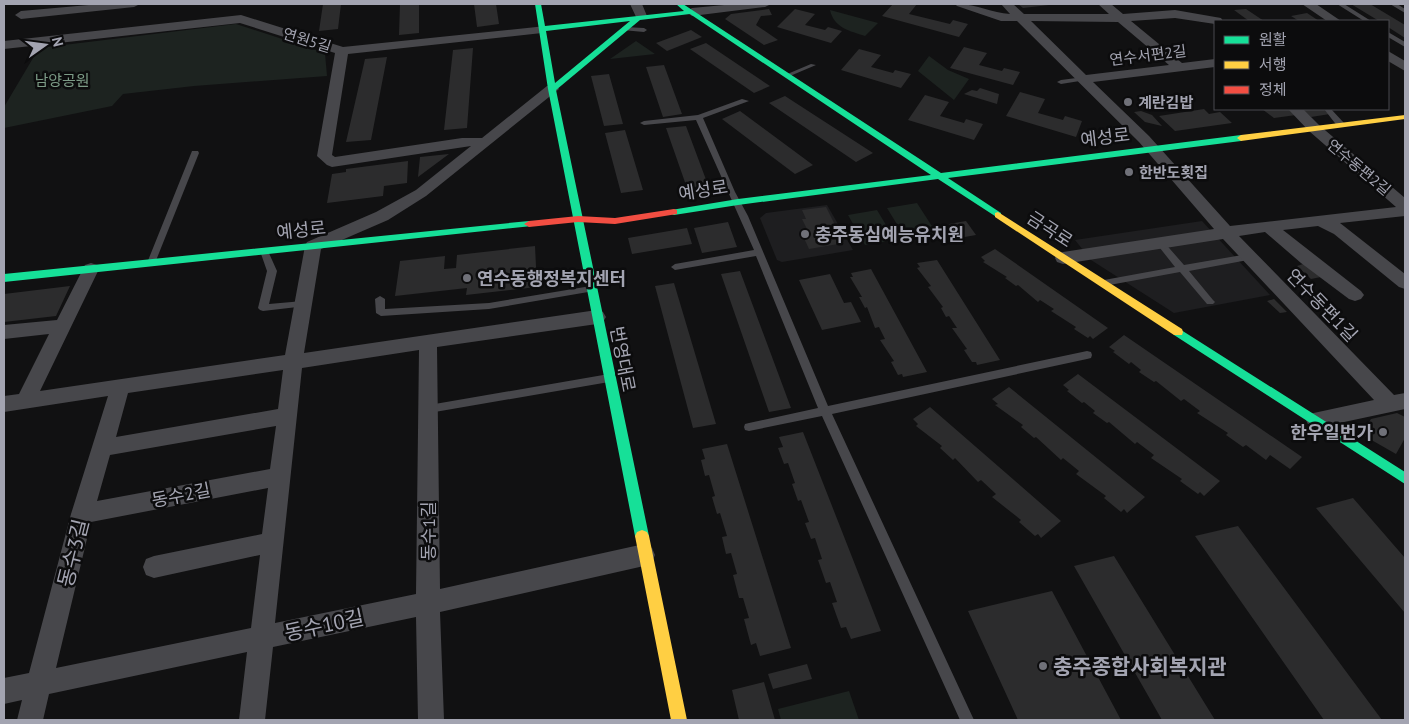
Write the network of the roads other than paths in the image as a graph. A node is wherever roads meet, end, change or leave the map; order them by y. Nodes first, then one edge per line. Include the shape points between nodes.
1 (29, 4) edge
2 (134, 4) edge
3 (140, 4) edge
4 (245, 4) edge
5 (538, 4) edge
6 (636, 4) edge
7 (663, 4) edge
8 (679, 4) edge
9 (765, 4) edge
10 (961, 4) edge
11 (1007, 4) edge
12 (1104, 4) edge
13 (1198, 4) edge
14 (1308, 4) edge
15 (1340, 4) edge
16 (1393, 4) edge
17 (1405, 11) edge
18 (692, 12) junction
19 (21, 15) junction
20 (638, 18) junction
21 (1021, 18) junction
22 (1120, 18) junction
23 (240, 19) junction
24 (1214, 20) edge
25 (1220, 20) edge
26 (1333, 20) edge
27 (1366, 20) edge
28 (542, 29) junction
29 (624, 29) junction
30 (644, 30) dead end
31 (126, 33) junction
32 (1389, 35) edge
33 (4, 44) edge
34 (1405, 45) edge
35 (342, 51) junction
36 (1389, 56) edge
37 (1214, 63) edge
38 (813, 65) dead end
39 (1179, 67) junction
40 (1405, 67) edge
41 (788, 75) junction
42 (1084, 79) junction
43 (1061, 82) dead end
44 (552, 89) junction
45 (745, 101) dead end
46 (1296, 110) edge
47 (1328, 110) edge
48 (1405, 116) edge
49 (699, 117) junction
50 (644, 123) dead end
51 (1341, 125) junction
52 (1314, 128) junction
53 (484, 142) junction
54 (1152, 148) junction
55 (195, 152) dead end
56 (938, 176) junction
57 (738, 202) junction
58 (1405, 206) edge
59 (1405, 211) edge
60 (578, 219) junction
61 (1318, 220) junction
62 (1268, 226) junction
63 (1226, 232) junction
64 (1160, 243) junction
65 (313, 246) junction
66 (264, 251) junction
67 (759, 252) junction
68 (1248, 257) junction
69 (1063, 258) junction
70 (151, 263) junction
71 (675, 267) dead end
72 (1183, 268) junction
73 (91, 269) junction
74 (4, 278) edge
75 (1102, 283) junction
76 (1405, 284) edge
77 (591, 289) junction
78 (1355, 295) dead end
79 (380, 299) dead end
80 (1210, 302) dead end
81 (303, 304) junction
82 (597, 317) junction
83 (61, 326) junction
84 (4, 332) edge
85 (428, 343) junction
86 (1088, 355) dead end
87 (293, 362) junction
88 (609, 378) junction
89 (120, 386) junction
90 (25, 401) junction
91 (1398, 403) edge
92 (4, 404) edge
93 (429, 409) junction
94 (825, 411) junction
95 (286, 416) junction
96 (1316, 420) junction
97 (749, 427) dead end
98 (103, 448) junction
99 (279, 477) junction
100 (1405, 479) edge
101 (82, 514) junction
102 (272, 542) junction
103 (644, 555) junction
104 (154, 567) dead end
105 (428, 603) junction
106 (262, 638) junction
107 (41, 684) junction
108 (4, 691) edge
109 (30, 720) edge
110 (252, 720) edge
111 (431, 720) edge
112 (679, 720) edge
113 (967, 720) edge

1 - 19 street
2 - 19 street
3 - 31 street
4 - 23 street
5 - 28 street, 번영대로
6 - 20 street
7 - 20 street
8 - 18 street, 금곡로
9 - 18 street
10 - 21 street via 1002,17
11 - 21 street
12 - 22 street
13 - 25 street
14 - 26 street
15 - 27 lane
16 - 17 lane
18 - 20 street
18 - 41 street, 금곡로
19 - 33 street
20 - 28 street
20 - 29 street
21 - 22 street
21 - 42 street
22 - 24 street via 1175,14
22 - 39 street
23 - 31 street, 연원5길
23 - 35 street, 연원5길
28 - 35 street
28 - 44 street, 번영대로
29 - 30 lane
29 - 44 street
31 - 33 street, 연원5길
32 - 34 lane
35 - 53 street, 연원5길 via 324,156 332,162 462,142
36 - 40 street
37 - 39 street, 연수서편2길
38 - 41 lane
39 - 42 street, 연수서편2길
41 - 56 street, 금곡로
42 - 43 lane
42 - 54 street
44 - 53 street
44 - 60 street, 번영대로
45 - 49 lane
46 - 52 street, 연수동편2길
47 - 51 lane
48 - 51 street, 예성로
49 - 50 lane
49 - 57 lane
51 - 52 street, 예성로
52 - 54 street, 예성로
52 - 58 street, 연수동편2길
53 - 65 street via 400,207
54 - 56 street, 예성로
54 - 63 street, 연수동편1길
55 - 70 lane
56 - 57 street, 예성로
56 - 69 street, 금곡로
57 - 60 street, 예성로 via 615,221
57 - 67 lane
59 - 61 street
60 - 65 street, 예성로
60 - 77 street, 번영대로
61 - 62 street
61 - 76 street via 1340,230
62 - 63 street
62 - 78 street
63 - 64 street
63 - 68 street, 연수동편1길
64 - 69 street
64 - 72 lane
65 - 66 street, 예성로
65 - 81 street
66 - 70 street, 예성로
66 - 81 lane via 272,271 263,308
67 - 71 lane
67 - 94 lane
68 - 72 lane
68 - 91 street, 연수동편1길
69 - 75 street, 금곡로
70 - 73 street, 예성로
72 - 75 lane
72 - 80 lane
73 - 74 street, 예성로
73 - 83 street
75 - 96 street, 금곡로
77 - 79 lane via 489,306 381,313
77 - 82 street, 번영대로
81 - 87 street
82 - 85 street
82 - 88 street, 번영대로
83 - 84 street
83 - 90 street
85 - 87 street
85 - 93 street, 동수1길
86 - 94 lane
87 - 89 street
87 - 95 street
88 - 93 lane
88 - 103 street, 번영대로
89 - 90 street
89 - 98 street, 동수3길
90 - 92 street
91 - 96 street
93 - 105 street, 동수1길
94 - 97 lane
94 - 113 lane
95 - 98 street
95 - 99 street
96 - 100 street, 금곡로
98 - 101 street, 동수3길
99 - 101 street, 동수2길
99 - 102 street
101 - 107 street, 동수3길
102 - 104 street
102 - 106 street
103 - 105 street, 동수10길
103 - 112 street, 번영대로
105 - 106 street, 동수10길
105 - 111 street, 동수1길
106 - 107 street, 동수10길
106 - 110 street
107 - 108 street, 동수10길
107 - 109 street, 동수3길

